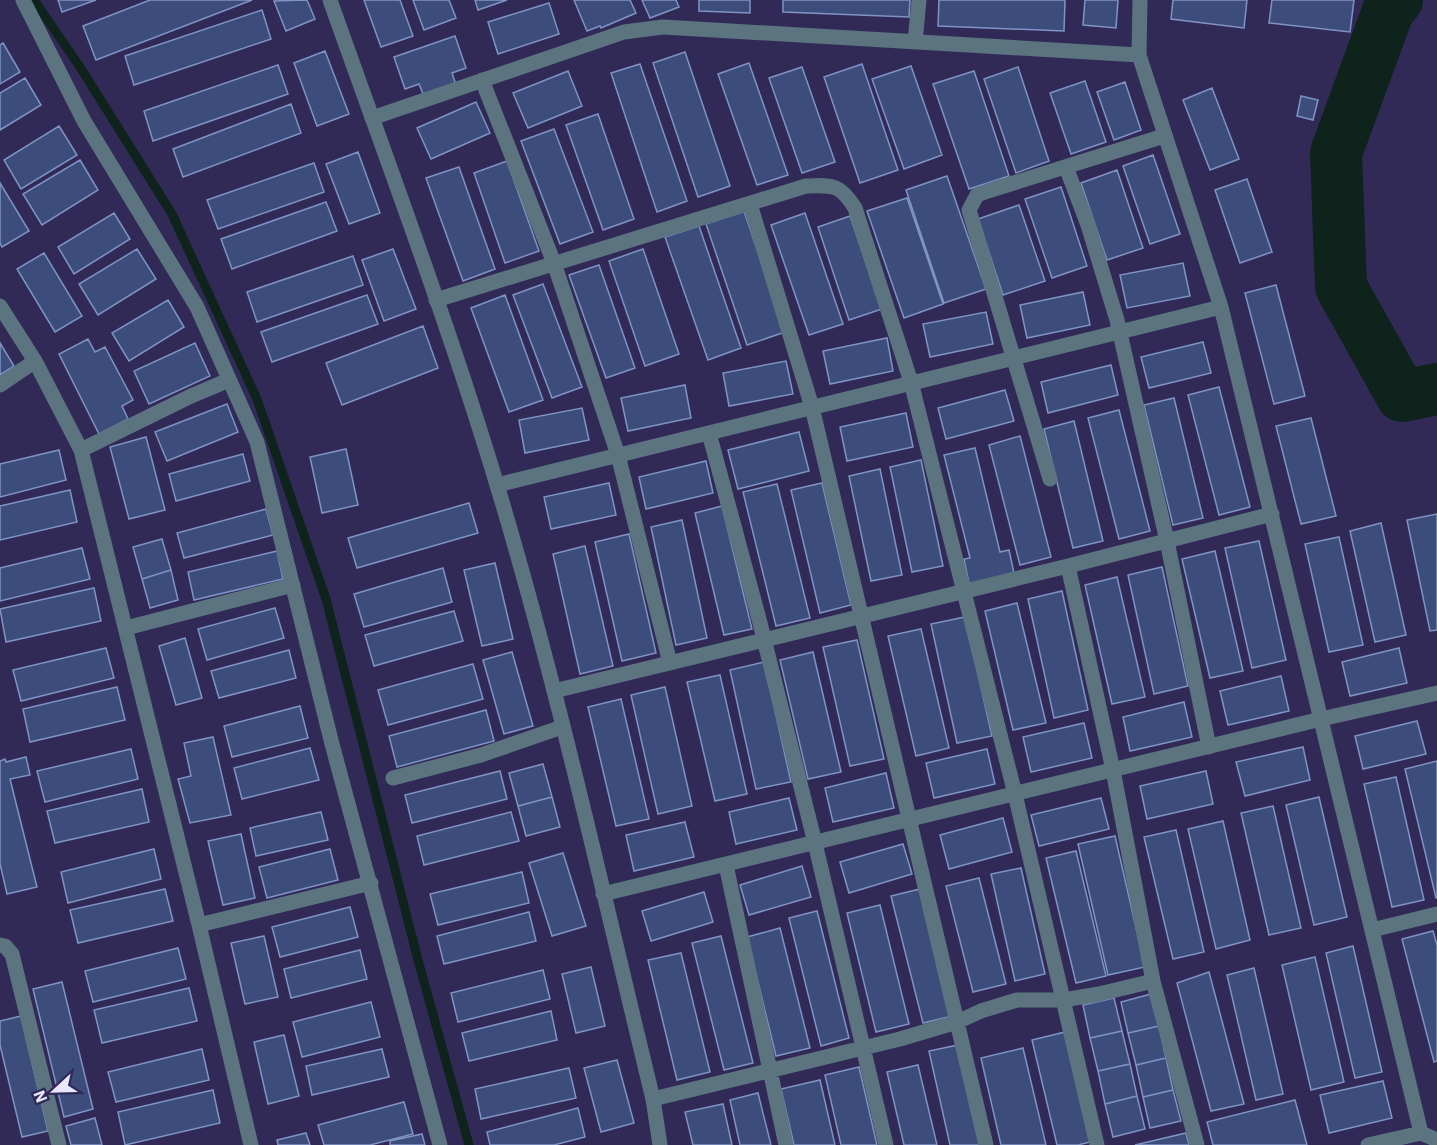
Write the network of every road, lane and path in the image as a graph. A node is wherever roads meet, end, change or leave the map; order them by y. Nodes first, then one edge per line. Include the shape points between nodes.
1 (23, 0) edge
2 (330, 0) edge
3 (919, 0) edge
4 (1140, 0) edge
5 (915, 42) junction
6 (1139, 55) junction
7 (482, 80) junction
8 (372, 118) junction
9 (1164, 136) junction
10 (1066, 167) junction
11 (750, 204) junction
12 (554, 263) junction
13 (436, 300) junction
14 (0, 306) edge
15 (1221, 307) junction
16 (1119, 332) junction
17 (1013, 358) junction
18 (35, 361) junction
19 (229, 380) junction
20 (911, 382) junction
21 (0, 385) edge
22 (812, 407) junction
23 (709, 433) junction
24 (81, 450) junction
25 (618, 455) junction
26 (1050, 479) dead end
27 (497, 485) junction
28 (1272, 514) junction
29 (1167, 541) junction
30 (1068, 566) junction
31 (293, 585) junction
32 (964, 591) junction
33 (861, 617) junction
34 (126, 628) junction
35 (764, 640) junction
36 (670, 663) junction
37 (554, 691) junction
38 (1437, 693) edge
39 (1321, 719) junction
40 (562, 727) junction
41 (1209, 747) junction
42 (1113, 770) junction
43 (393, 778) dead end
44 (1015, 794) junction
45 (909, 820) junction
46 (815, 843) junction
47 (726, 865) junction
48 (371, 883) junction
49 (603, 894) junction
50 (1437, 914) edge
51 (199, 925) junction
52 (1372, 930) junction
53 (0, 945) edge
54 (1153, 981) junction
55 (1064, 1000) junction
56 (957, 1022) junction
57 (862, 1048) junction
58 (769, 1070) junction
59 (653, 1099) junction
60 (1421, 1132) junction
61 (1437, 1140) edge
62 (59, 1145) edge
63 (251, 1145) edge
64 (440, 1145) edge
65 (660, 1145) edge
66 (786, 1145) edge
67 (886, 1145) edge
68 (986, 1145) edge
69 (1097, 1145) edge
70 (1197, 1145) edge
71 (1368, 1145) edge

1 - 19 street via 84,121 197,308
2 - 8 street
3 - 5 street
4 - 6 street
5 - 6 street
5 - 7 street via 663,27 624,32
6 - 9 street
7 - 8 street
7 - 12 street
8 - 13 street
9 - 10 street
9 - 15 street
10 - 16 street via 1088,225
10 - 17 street via 977,195 969,210
11 - 12 street
11 - 20 street via 806,186 833,185 846,194 855,208
11 - 22 street
12 - 13 street
12 - 25 street
13 - 27 street
14 - 18 street
15 - 16 street
15 - 28 street
16 - 17 street
16 - 29 street
17 - 20 street
17 - 26 street
18 - 21 street
18 - 24 street
19 - 24 street
19 - 31 street via 257,442
20 - 22 street
20 - 32 street
22 - 23 street
22 - 33 street
23 - 25 street
23 - 35 street
24 - 34 street
25 - 27 street
25 - 36 street
27 - 37 street
28 - 29 street
28 - 39 street
29 - 30 street
29 - 41 street
30 - 32 street
30 - 42 street
31 - 34 street
31 - 48 street
32 - 33 street
32 - 44 street
33 - 35 street
33 - 45 street
34 - 51 street
35 - 36 street
35 - 46 street
36 - 37 street
37 - 40 street
38 - 39 street
39 - 41 street
39 - 52 street
40 - 43 street via 482,755
40 - 49 street
41 - 42 street
42 - 44 street
42 - 54 street
44 - 45 street
44 - 55 street
45 - 46 street
45 - 56 street
46 - 47 street
46 - 57 street
47 - 49 street
47 - 58 street
48 - 51 street
48 - 64 street
49 - 59 street
50 - 52 street
51 - 63 street
52 - 60 street
53 - 62 street via 12,954
54 - 55 street
54 - 70 street
55 - 56 street via 1017,1000
55 - 69 street
56 - 57 street
56 - 68 street
57 - 58 street
57 - 67 street
58 - 59 street
58 - 66 street
59 - 65 street
60 - 61 street
60 - 71 street

